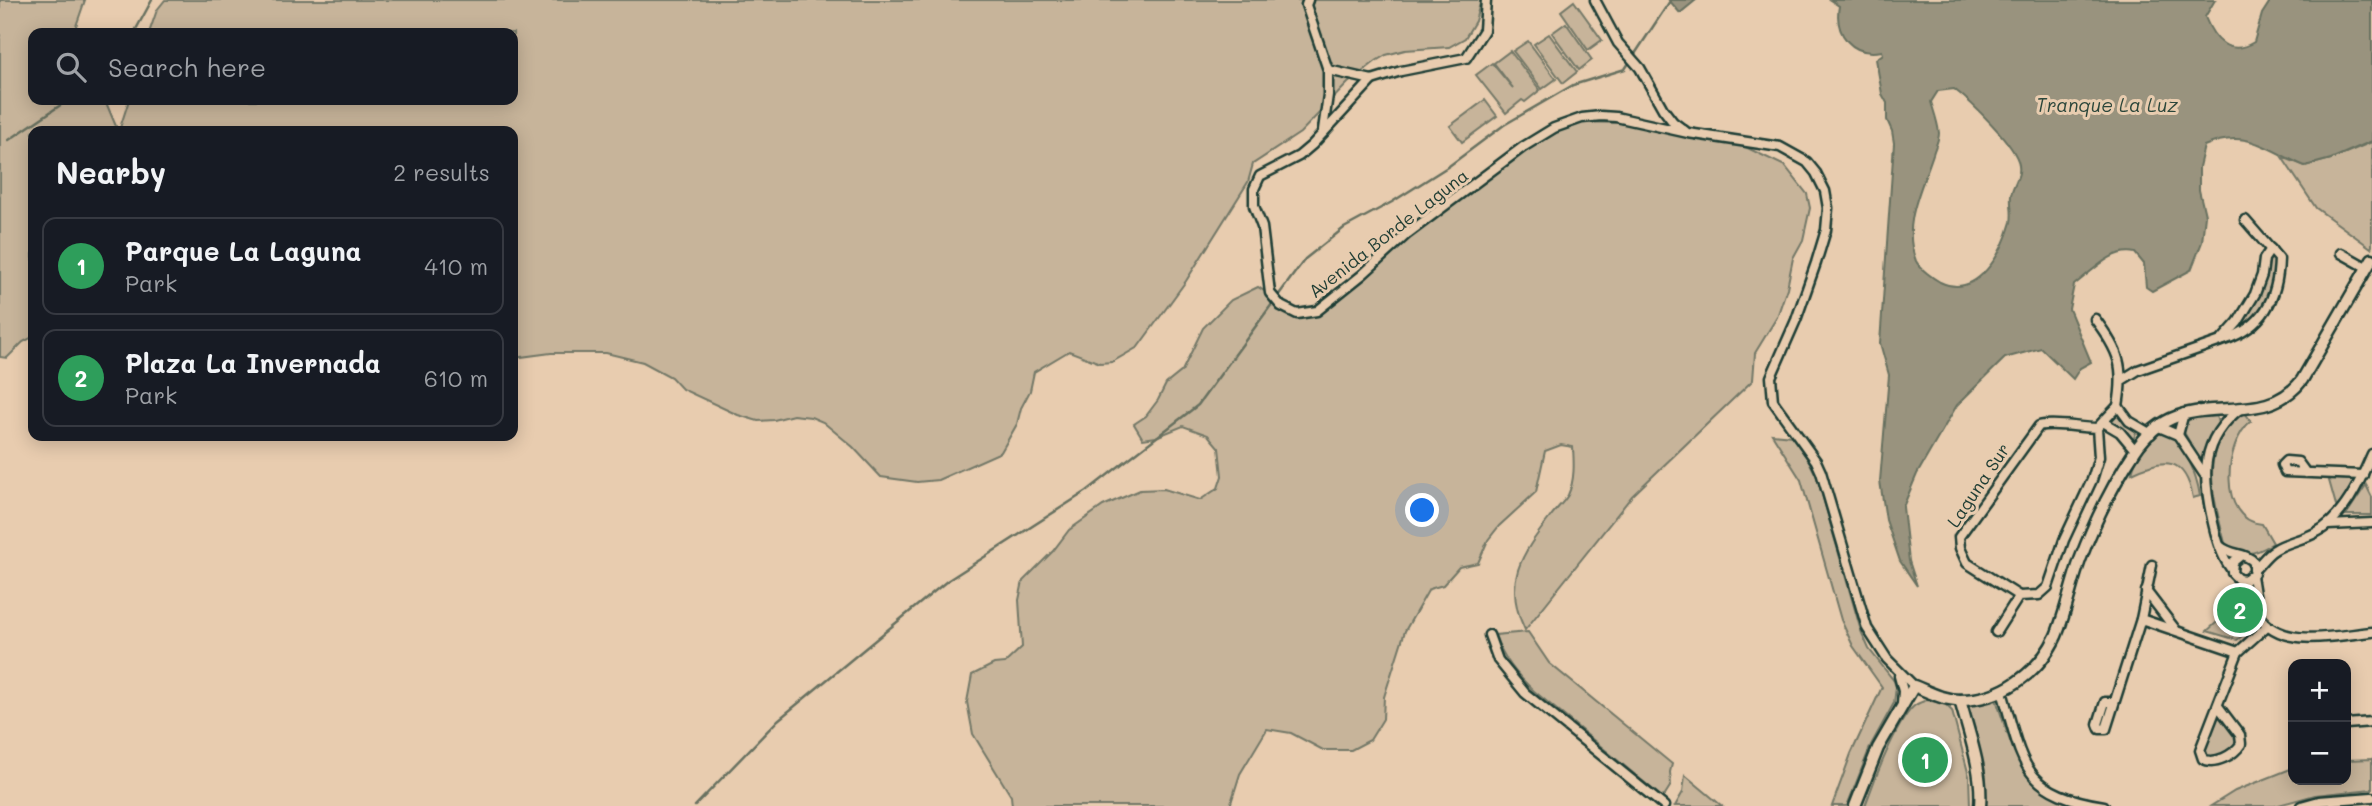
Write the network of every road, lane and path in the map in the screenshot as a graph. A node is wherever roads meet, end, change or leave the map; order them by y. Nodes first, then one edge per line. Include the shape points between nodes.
1 (1308, 0) edge
2 (1486, 0) edge
3 (1595, 0) edge
4 (1328, 70) junction
5 (1372, 80) junction
6 (1323, 131) junction
7 (1688, 133) junction
8 (2245, 220) dead end
9 (2271, 249) junction
10 (2341, 253) dead end
11 (2369, 263) edge
12 (2095, 319) dead end
13 (2221, 341) junction
14 (2122, 380) junction
15 (2118, 406) junction
16 (2218, 408) junction
17 (2241, 408) junction
18 (2184, 413) junction
19 (2100, 425) junction
20 (2221, 426) junction
21 (2155, 430) junction
22 (2178, 435) junction
23 (2135, 450) junction
24 (2372, 454) edge
25 (2306, 473) dead end
26 (2204, 474) junction
27 (2363, 475) junction
28 (2372, 523) edge
29 (2328, 525) junction
30 (2218, 544) junction
31 (2269, 554) junction
32 (2239, 557) junction
33 (2251, 559) junction
34 (2152, 565) dead end
35 (2231, 569) junction
36 (2254, 573) junction
37 (2238, 579) junction
38 (2146, 591) junction
39 (2020, 596) junction
40 (2258, 614) junction
41 (2141, 619) junction
42 (2267, 626) junction
43 (2175, 629) junction
44 (1996, 632) dead end
45 (2372, 632) edge
46 (1489, 635) dead end
47 (2238, 652) junction
48 (1897, 670) junction
49 (1914, 686) junction
50 (2002, 691) junction
51 (1933, 694) junction
52 (1960, 700) junction
53 (2113, 702) dead end
54 (1902, 706) junction
55 (2218, 706) junction
56 (2372, 722) edge
57 (2351, 724) edge
58 (2372, 797) edge
59 (1664, 806) edge
60 (1855, 806) edge
61 (1980, 806) edge
62 (2104, 806) edge
63 (2301, 806) edge

1 - 4 street
2 - 5 street via 1484,30 1466,58
3 - 7 street via 1663,110
4 - 5 street
4 - 6 street
5 - 6 street, Avenida Borde Laguna
6 - 7 street, Avenida Borde Laguna via 1298,156 1260,176 1254,189 1270,293 1281,306 1297,314 1317,311 1407,234 1554,128 1601,116
7 - 48 street, Avenida Borde Laguna via 1780,147 1807,162 1825,191 1826,230 1771,377 1773,401 1816,461 1867,628
8 - 9 street
9 - 13 street via 2264,258 2255,294
9 - 13 street via 2279,259 2278,276 2261,318 2242,334
10 - 11 street
11 - 17 street, Avenida Borde Laguna via 2297,386 2277,402
12 - 14 street via 2110,339
13 - 14 street
14 - 15 street
15 - 19 street
15 - 21 street via 2129,421
16 - 17 street, Avenida Borde Laguna
16 - 18 street, Avenida Borde Laguna
16 - 20 street
17 - 20 street
18 - 21 street, Avenida Borde Laguna
18 - 22 street
19 - 23 street via 2120,432
19 - 39 street via 2099,457 2092,480 2048,587 2039,595
19 - 39 street, Laguna Sur via 2039,426 1959,537 1967,562
20 - 26 street
21 - 22 street
21 - 23 street, Avenida Borde Laguna
22 - 26 street
23 - 50 street, Avenida Borde Laguna via 2080,559 2051,645 2031,671
24 - 27 street
25 - 27 street
26 - 30 street
27 - 29 street
28 - 29 street
29 - 31 street
30 - 32 street
30 - 35 street
31 - 33 street
31 - 36 street
32 - 33 street
32 - 35 street
33 - 36 street
34 - 38 street
35 - 37 street
36 - 37 street
36 - 40 street
37 - 40 street
38 - 41 street
38 - 43 street
39 - 44 street
40 - 42 street
41 - 43 street
41 - 53 street
42 - 45 street via 2297,637
42 - 47 street
43 - 47 street
46 - 59 street via 1498,660 1525,693
47 - 55 street
48 - 49 street, Avenida Borde Laguna
48 - 54 street
49 - 51 street, Avenida Borde Laguna
49 - 54 street
50 - 52 street, Avenida Borde Laguna
50 - 62 street via 2018,748 2031,774 2062,797
51 - 52 street, Avenida Borde Laguna
51 - 54 street
52 - 61 street via 1976,761
54 - 60 street via 1878,748
55 - 55 street via 2200,751 2208,762 2241,744 2240,735
56 - 57 street
58 - 63 street

